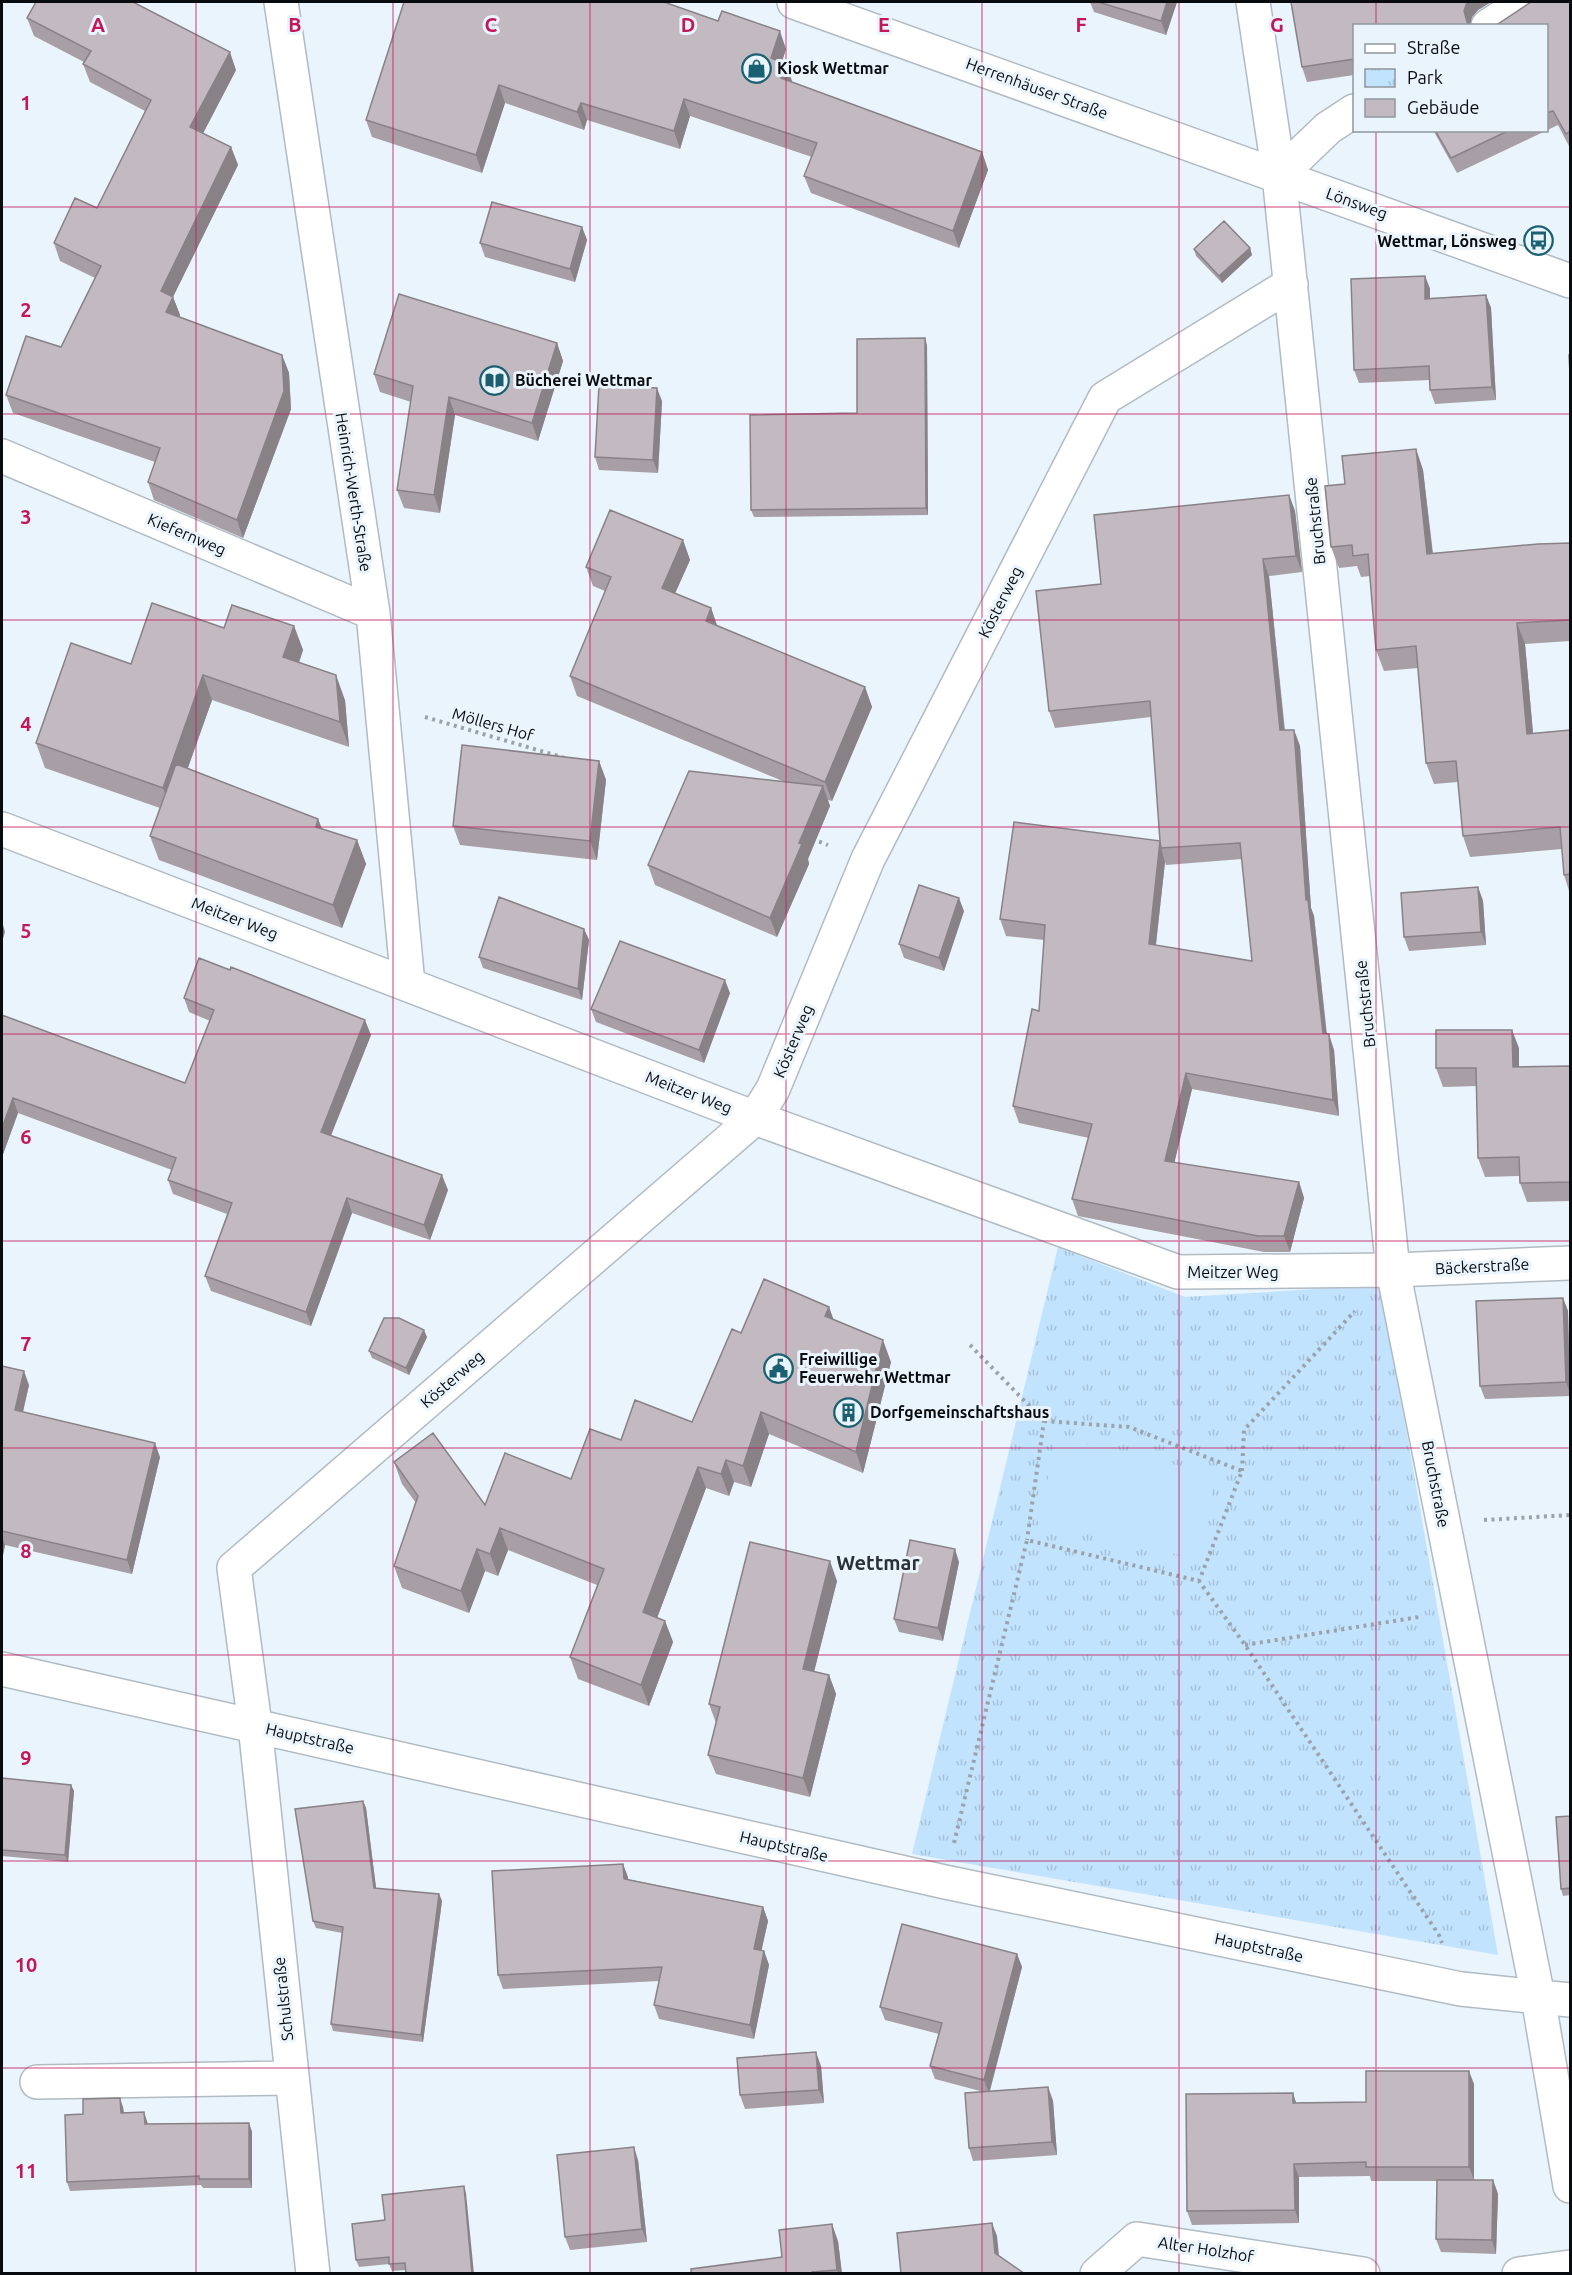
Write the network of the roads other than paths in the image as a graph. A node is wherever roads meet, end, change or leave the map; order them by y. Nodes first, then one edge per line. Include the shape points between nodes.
1 (281, 2) edge
2 (794, 2) edge
3 (1253, 2) edge
4 (1525, 2) edge
5 (1491, 24) edge
6 (1353, 112) edge
7 (1279, 175) junction
8 (1570, 281) edge
9 (1290, 284) junction
10 (2, 456) edge
11 (373, 613) junction
12 (2, 830) edge
13 (408, 984) junction
14 (754, 1118) junction
15 (1570, 1263) edge
16 (1393, 1270) junction
17 (2, 1669) edge
18 (255, 1725) junction
19 (1538, 1997) junction
20 (1570, 2000) edge
21 (291, 2078) junction
22 (37, 2082) dead end
23 (1570, 2186) edge
24 (1570, 2267) edge
25 (313, 2274) edge
26 (1097, 2274) edge
27 (1363, 2274) edge
28 (1519, 2274) edge

1 - 11 street, Heinrich-Werth-Straße
2 - 7 street, Herrenhäuser Straße
3 - 7 street, Bruchstraße
4 - 5 street
6 - 7 street via 1328,128
7 - 8 street, Lönsweg
7 - 9 street, Bruchstraße
9 - 14 street, Kösterweg via 1106,398 868,859 773,1089
9 - 16 street, Bruchstraße
10 - 11 street, Kiefernweg
11 - 13 street, Heinrich-Werth-Straße
12 - 13 street, Meitzer Weg
13 - 14 street, Meitzer Weg
14 - 16 street, Meitzer Weg via 1178,1272
14 - 18 street, Kösterweg via 234,1568
15 - 16 street, Bäckerstraße
16 - 19 street, Bruchstraße
17 - 18 street, Hauptstraße
18 - 19 street, Hauptstraße via 945,1881 1461,1989
18 - 21 street, Schulstraße
19 - 20 street, Hauptstraße
19 - 23 street, Bruchstraße
21 - 22 street
21 - 25 street, Schulstraße
24 - 28 street
26 - 27 street, Alter Holzhof via 1137,2239

